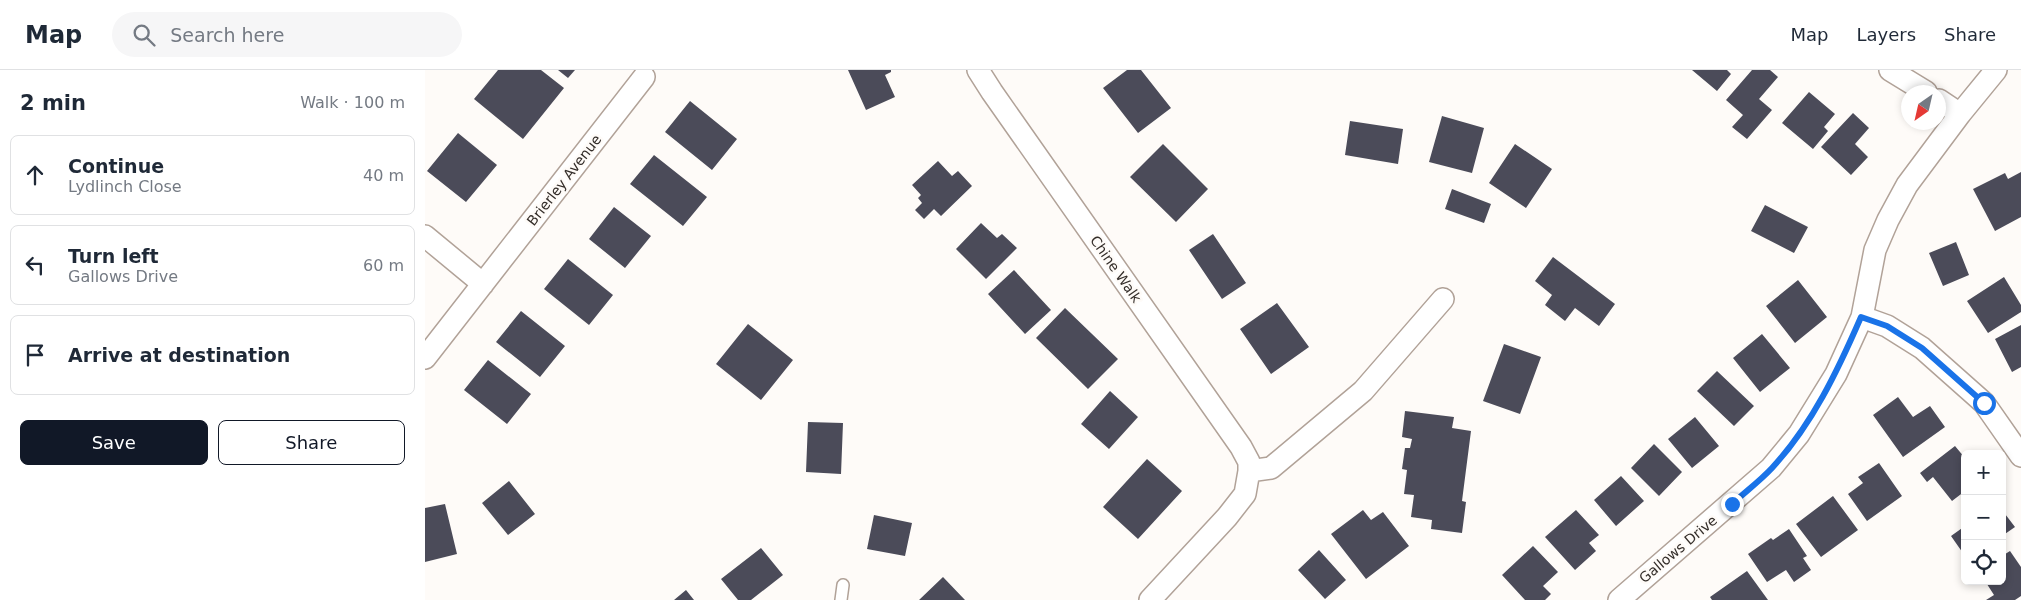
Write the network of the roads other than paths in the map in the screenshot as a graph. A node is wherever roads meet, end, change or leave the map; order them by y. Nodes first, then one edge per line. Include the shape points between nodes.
1 (979, 70) edge
2 (1890, 70) edge
3 (1996, 70) edge
4 (644, 77) dead end
5 (1915, 85) edge
6 (1946, 105) edge
7 (1960, 114) junction
8 (425, 236) edge
9 (483, 284) junction
10 (1443, 299) dead end
11 (1861, 317) junction
12 (425, 358) edge
13 (2021, 456) edge
14 (1249, 471) junction
15 (843, 585) dead end
16 (841, 600) edge
17 (1150, 600) edge
18 (1619, 600) edge

1 - 14 street, Chine Walk via 1241,448 1249,462
2 - 5 street
3 - 7 street, Gallows Drive
4 - 9 street, Brierley Avenue
6 - 7 street
7 - 11 street, Gallows Drive via 1907,185 1888,220 1875,250
8 - 9 street
9 - 12 street, Brierley Avenue
10 - 14 street via 1363,391 1271,468
11 - 13 street via 1887,326 1922,348 1984,403
11 - 18 street, Gallows Drive via 1836,374 1799,434 1771,468
14 - 17 street via 1245,494
15 - 16 lane

